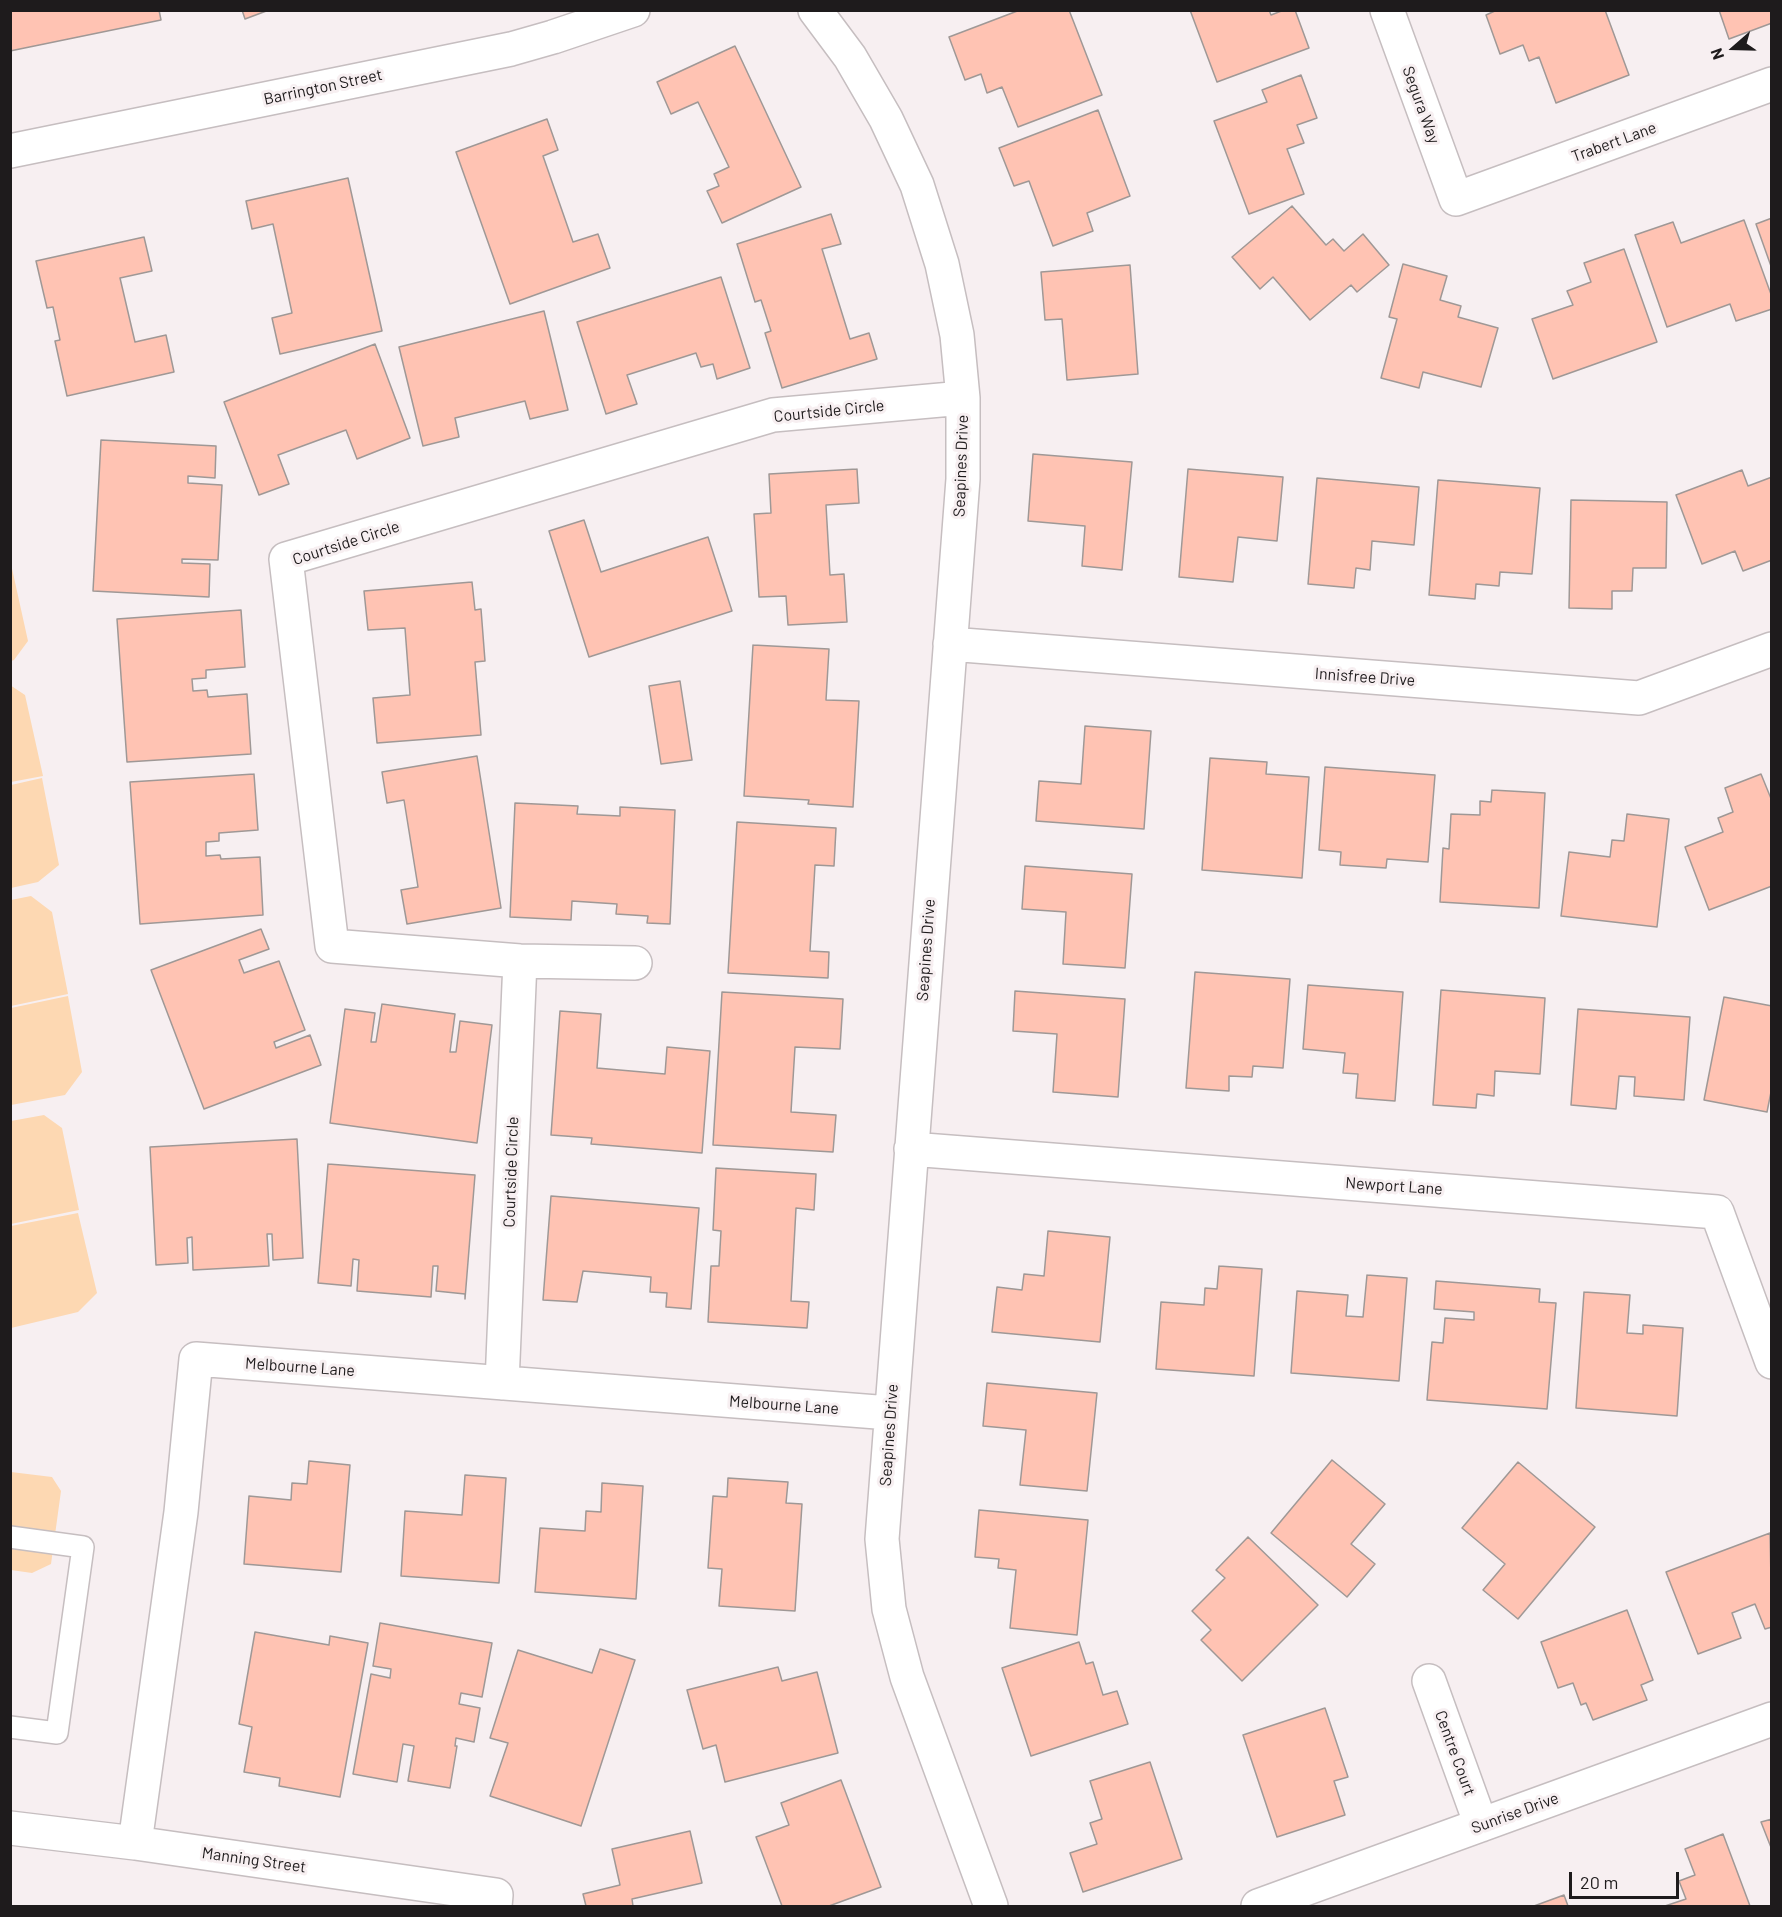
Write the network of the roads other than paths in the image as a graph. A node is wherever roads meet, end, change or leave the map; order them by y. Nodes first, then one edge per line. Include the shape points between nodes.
1 (633, 10) edge
2 (815, 10) edge
3 (1387, 10) edge
4 (548, 24) edge
5 (1772, 84) edge
6 (10, 152) edge
7 (1456, 199) joint
8 (963, 398) junction
9 (950, 644) junction
10 (1772, 649) edge
11 (520, 961) junction
12 (635, 963) dead end
13 (911, 1149) junction
14 (1772, 1362) edge
15 (502, 1383) junction
16 (890, 1413) junction
17 (10, 1537) edge
18 (1429, 1681) dead end
19 (1772, 1719) edge
20 (10, 1727) edge
21 (1481, 1825) junction
22 (10, 1828) edge
23 (135, 1843) junction
24 (495, 1901) edge
25 (991, 1906) edge
26 (1257, 1906) edge

1 - 4 street, Barrington Street
2 - 8 street, Seapines Drive via 850,57 917,184 942,264 957,335
3 - 7 street, Segura Way
4 - 6 street, Barrington Street via 511,49
5 - 7 street, Trabert Lane
8 - 9 street, Seapines Drive via 963,479
8 - 11 street, Courtside Circle via 773,415 286,559 332,946
9 - 10 street, Innisfree Drive via 1638,698
9 - 13 street, Seapines Drive
11 - 12 street, Courtside Circle
11 - 15 street, Courtside Circle
13 - 14 street, Newport Lane via 1717,1212
13 - 16 street, Seapines Drive
15 - 16 street, Melbourne Lane
15 - 23 street, Melbourne Lane via 196,1359 181,1512
16 - 25 street, Seapines Drive via 882,1539 889,1609 907,1677
17 - 20 lane via 83,1547 57,1733
18 - 21 street, Centre Court
19 - 21 street, Sunrise Drive
21 - 26 street, Sunrise Drive
22 - 23 street, Manning Street
23 - 24 street, Manning Street

